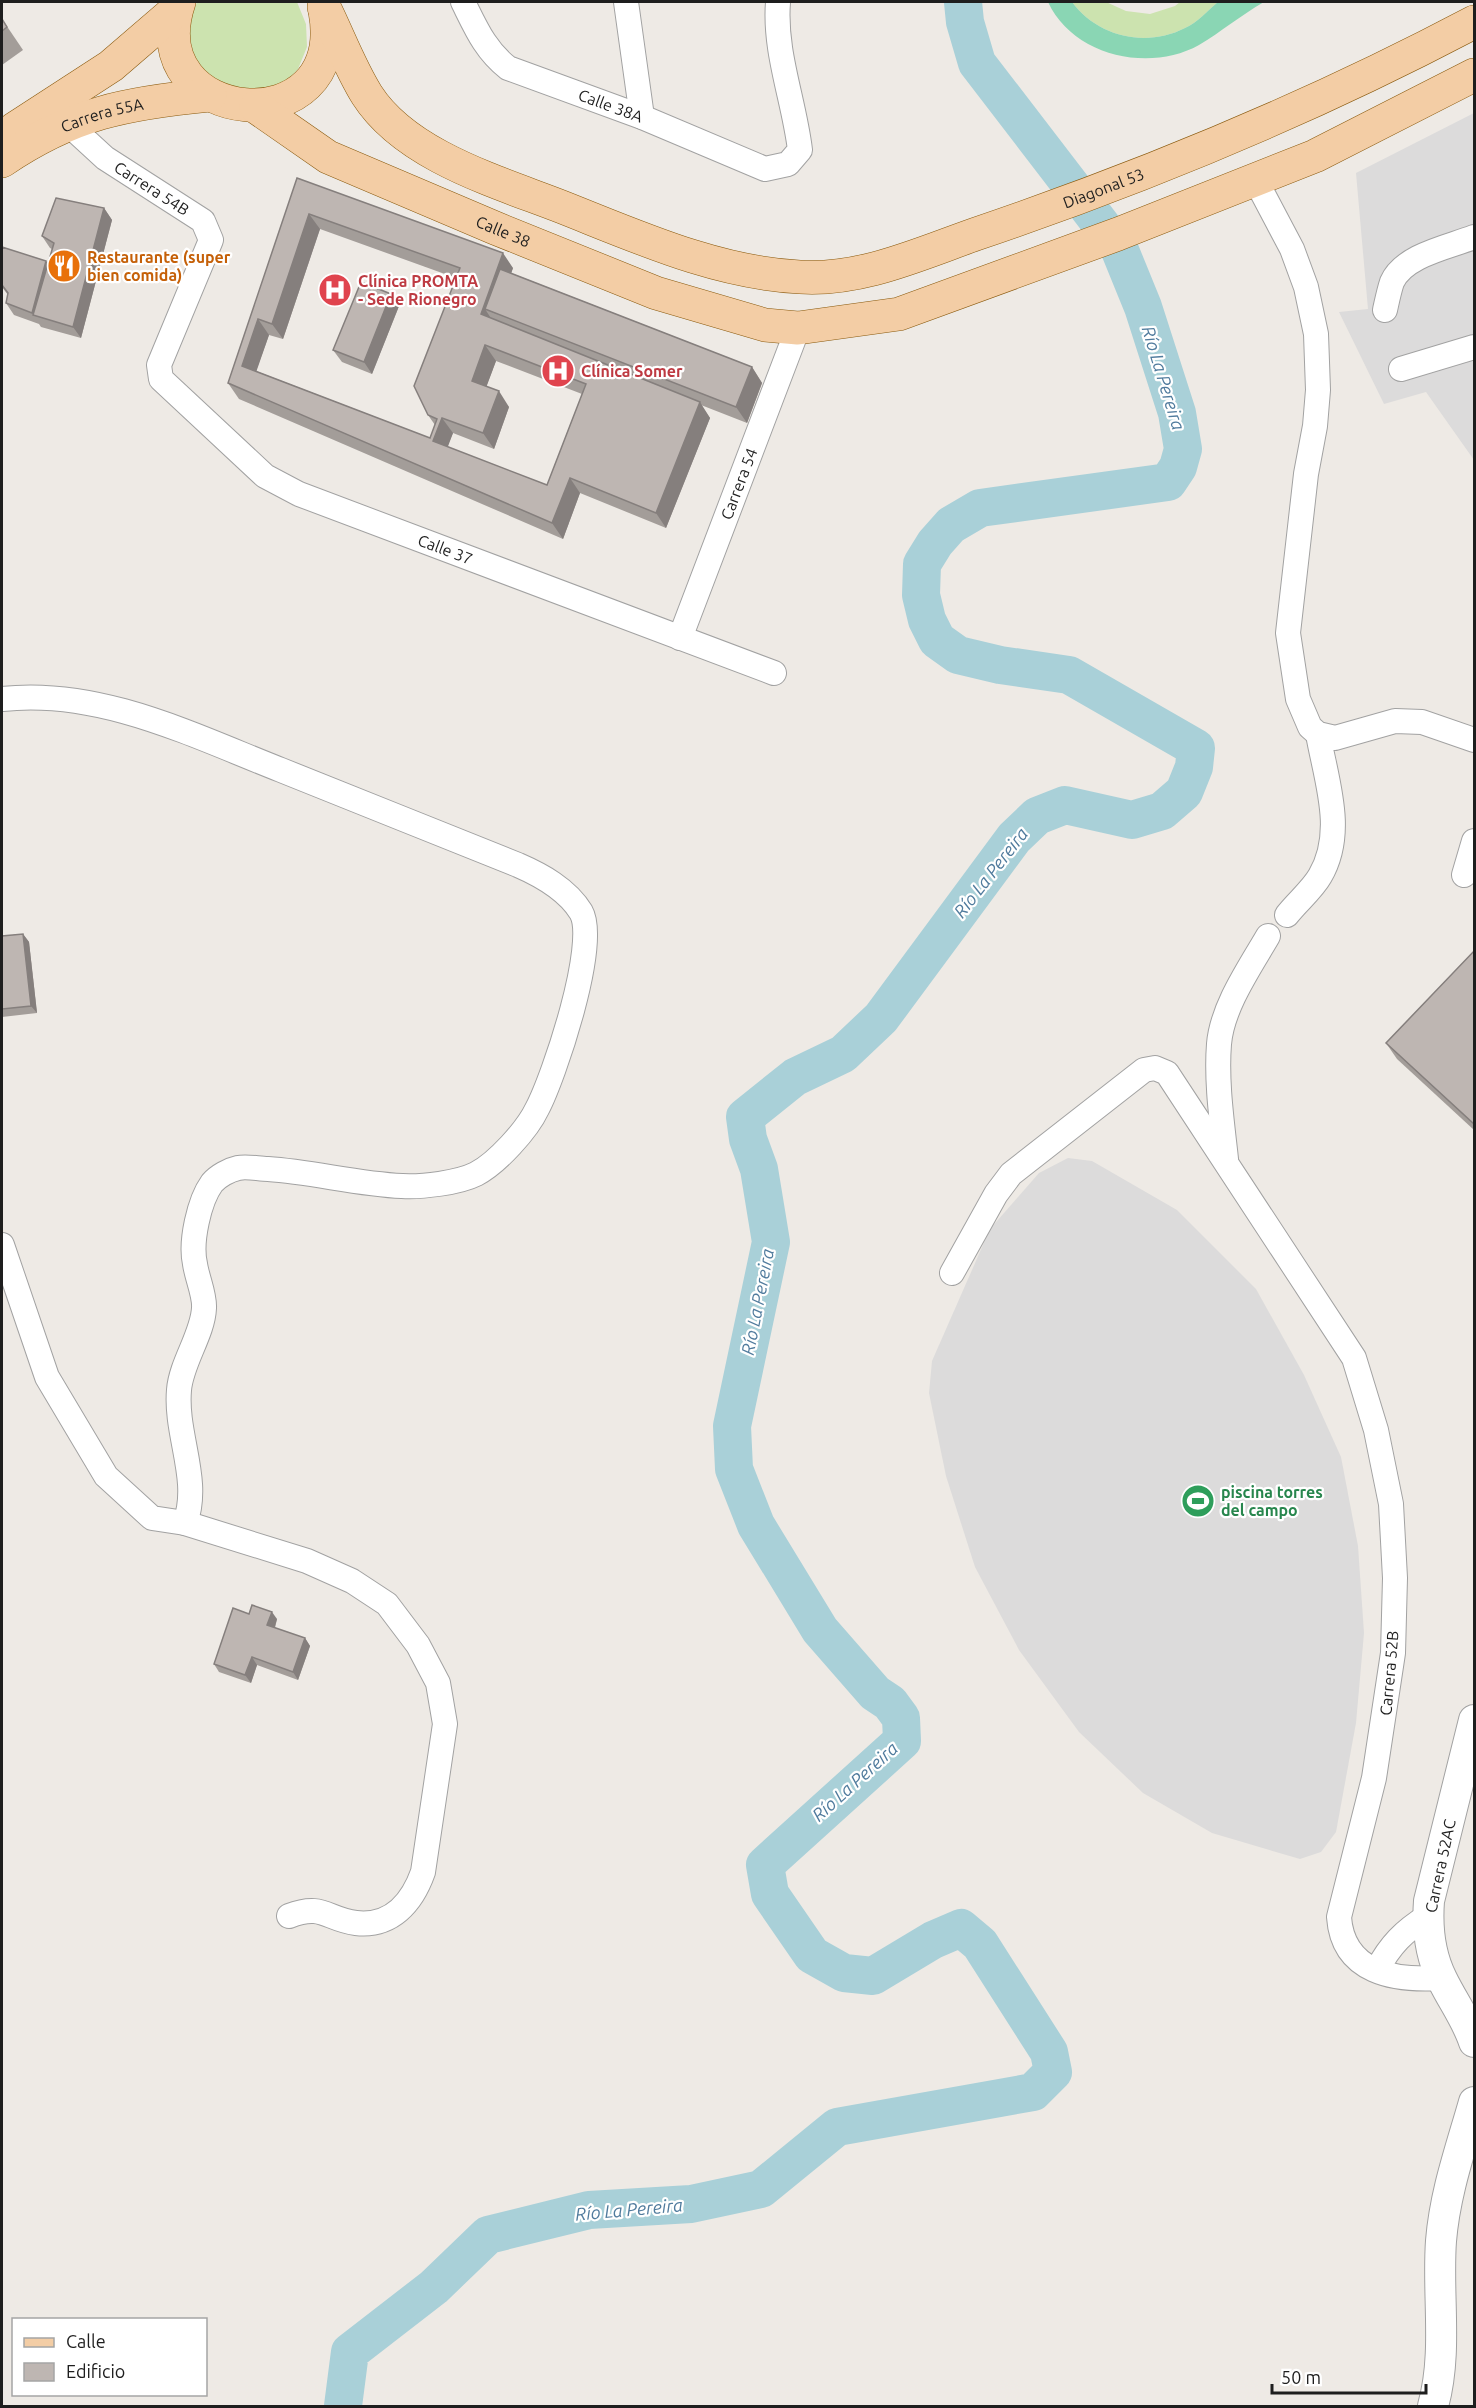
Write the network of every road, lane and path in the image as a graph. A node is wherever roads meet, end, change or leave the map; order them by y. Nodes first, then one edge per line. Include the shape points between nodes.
1 (463, 2) edge
2 (626, 2) edge
3 (778, 2) edge
4 (323, 4) edge
5 (178, 6) edge
6 (1474, 22) edge
7 (1474, 75) edge
8 (210, 95) junction
9 (256, 107) junction
10 (642, 117) junction
11 (68, 124) junction
12 (2, 137) edge
13 (2, 161) edge
14 (1255, 179) junction
15 (1474, 237) edge
16 (1385, 310) dead end
17 (798, 328) junction
18 (1474, 347) edge
19 (159, 364) joint
20 (1401, 369) dead end
21 (681, 638) junction
22 (774, 673) dead end
23 (2, 699) edge
24 (1318, 734) junction
25 (1474, 740) edge
26 (1474, 841) edge
27 (1464, 875) dead end
28 (1287, 915) dead end
29 (1268, 936) dead end
30 (1227, 1165) junction
31 (2, 1245) edge
32 (952, 1273) dead end
33 (185, 1523) junction
34 (1474, 1720) edge
35 (289, 1916) dead end
36 (1428, 1916) junction
37 (1377, 1970) junction
38 (1441, 1978) junction
39 (1474, 2042) edge
40 (1474, 2102) edge
41 (1433, 2406) edge

1 - 10 street, Calle 38A via 482,41 508,68
2 - 10 street
3 - 10 street, Calle 38A via 787,86 800,150 788,164 765,169
4 - 6 main road, Diagonal 53 via 367,95 399,128 434,153 474,173 713,262 800,278 864,272 1101,189 1297,110
4 - 9 main road via 326,46 308,82 275,103
5 - 8 main road via 174,37 178,55 186,71
5 - 12 main road, Carrera 55A via 111,66
7 - 14 main road via 1315,156
8 - 9 main road via 232,105
8 - 11 main road, Carrera 55A via 142,102
9 - 17 main road, Calle 38 via 328,157 656,293 765,326
11 - 13 main road, Carrera 55A via 40,136
11 - 19 street, Carrera 54B via 105,158 203,221 211,240
14 - 17 main road via 899,314
14 - 24 street via 1292,249 1306,287 1316,334 1315,426 1288,633 1298,699 1310,727
15 - 16 street via 1402,268 1392,281
17 - 21 street, Carrera 54
18 - 20 street
19 - 21 street, Calle 37 via 161,379 171,389 265,476 299,494
21 - 22 street, Calle 37
23 - 33 street via 44,697 82,701 160,723 518,865 558,888 582,913 586,938 562,1052 537,1112 504,1153 475,1174 428,1186 241,1167 213,1182 198,1211 194,1260 204,1308 179,1389 182,1444 192,1488
24 - 25 street via 1335,738 1395,721 1422,722
24 - 28 street via 1334,819 1330,854 1320,877
26 - 27 street
29 - 30 street via 1234,994 1219,1042
30 - 32 street, Carrera 52B via 1167,1073 1155,1068 1144,1070 1011,1174
30 - 37 street, Carrera 52B via 1354,1359 1376,1430 1391,1504 1395,1578 1393,1653 1384,1727 1339,1917 1345,1947 1359,1963
31 - 33 street via 47,1377 106,1476 152,1518
33 - 35 street via 307,1561 352,1581 387,1604 418,1645 438,1683 446,1724 417,1891 404,1909 382,1922 355,1923 306,1909
34 - 36 street, Carrera 52AC
36 - 37 street via 1407,1929 1389,1948
36 - 38 street, Carrera 52AC via 1431,1947
37 - 38 street, Carrera 52B via 1408,1978
38 - 39 street, Carrera 52AC
40 - 41 street via 1445,2197 1441,2340

